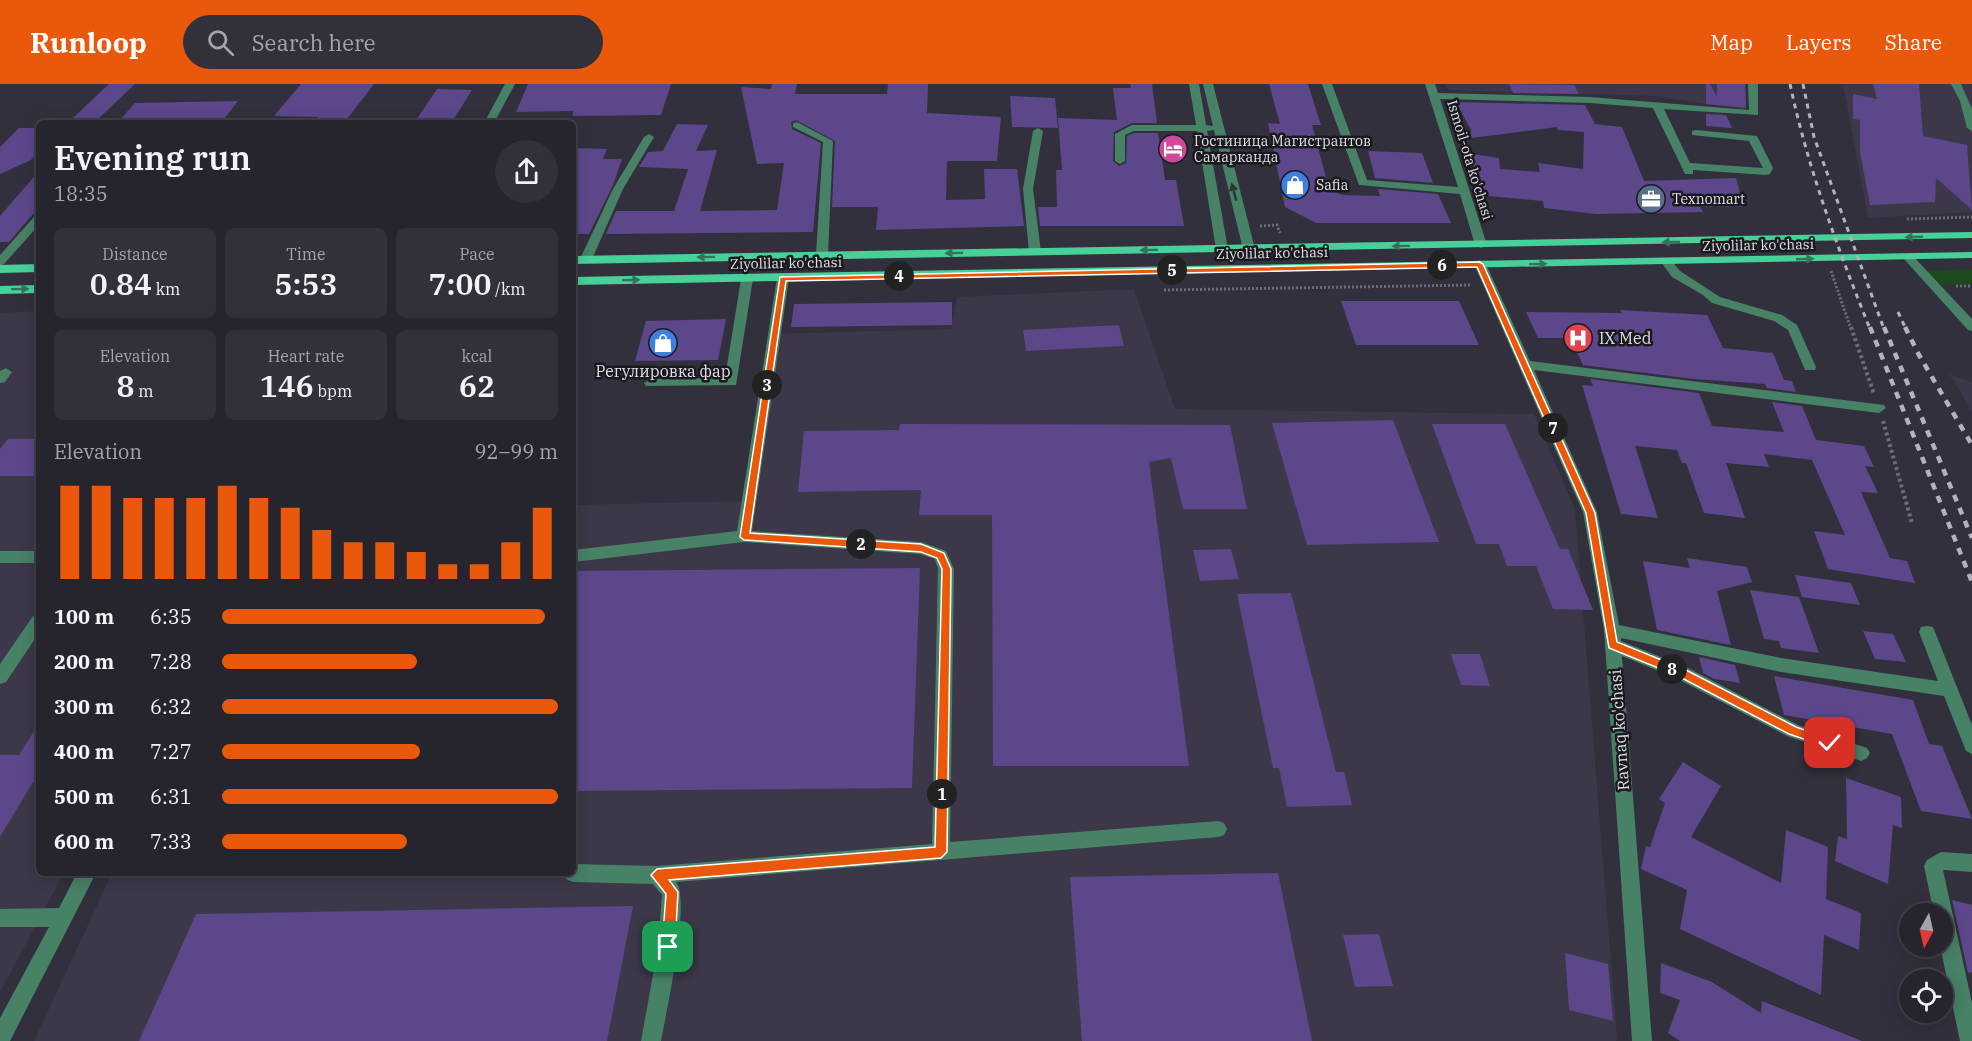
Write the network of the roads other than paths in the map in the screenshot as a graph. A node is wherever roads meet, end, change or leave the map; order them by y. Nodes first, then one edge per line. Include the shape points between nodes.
1 (510, 84) edge
2 (1194, 84) edge
3 (1208, 84) edge
4 (1327, 84) edge
5 (1430, 84) edge
6 (1753, 84) edge
7 (1956, 84) edge
8 (1435, 96) junction
9 (1657, 105) junction
10 (491, 120) edge
11 (797, 125) dead end
12 (1203, 128) junction
13 (1217, 128) junction
14 (1972, 128) edge
15 (1038, 131) dead end
16 (1696, 133) dead end
17 (650, 137) dead end
18 (1120, 161) dead end
19 (1464, 191) junction
20 (36, 221) edge
21 (1972, 235) edge
22 (1481, 245) junction
23 (1222, 249) junction
24 (1249, 249) junction
25 (1035, 252) junction
26 (822, 255) junction
27 (1972, 255) edge
28 (785, 256) junction
29 (1908, 257) junction
30 (576, 260) edge
31 (586, 260) junction
32 (0, 262) edge
33 (1667, 262) junction
34 (1479, 264) junction
35 (36, 268) edge
36 (0, 269) edge
37 (1239, 269) junction
38 (783, 278) junction
39 (747, 279) junction
40 (576, 281) edge
41 (36, 289) edge
42 (0, 290) edge
43 (1972, 327) edge
44 (1524, 365) junction
45 (1810, 367) dead end
46 (0, 372) edge
47 (0, 379) edge
48 (651, 383) dead end
49 (1879, 408) dead end
50 (744, 537) junction
51 (0, 556) edge
52 (576, 556) edge
53 (36, 557) edge
54 (36, 624) edge
55 (1927, 632) dead end
56 (1612, 637) junction
57 (0, 677) edge
58 (1950, 690) junction
59 (1972, 746) edge
60 (1861, 753) dead end
61 (1218, 829) dead end
62 (941, 852) junction
63 (1972, 863) edge
64 (576, 873) edge
65 (657, 875) junction
66 (85, 876) edge
67 (64, 917) junction
68 (0, 918) edge
69 (0, 1039) edge
70 (651, 1041) edge
71 (1642, 1041) edge
72 (1970, 1041) edge

1 - 10 street
2 - 12 street
3 - 13 street
4 - 19 street via 1363,183
5 - 8 street, Ismoil-ota ko'chasi
6 - 9 street via 1754,113
7 - 14 street
8 - 9 street
8 - 19 street, Ismoil-ota ko'chasi
9 - 16 street via 1688,169 1766,172 1768,168 1753,138
11 - 26 street via 828,141
12 - 13 street
12 - 18 street via 1132,128 1120,134
12 - 23 street
24 -> 13 street
15 - 25 street via 1028,189
17 - 31 street via 618,189
19 - 22 street, Ismoil-ota ko'chasi
20 - 32 street
21 -> 22 main road, Ziyolilar ko'chasi
22 -> 24 main road, Ziyolilar ko'chasi
23 - 24 main road, Ziyolilar ko'chasi
23 -> 25 main road, Ziyolilar ko'chasi
23 - 37 main road
24 - 37 main road
25 -> 26 main road, Ziyolilar ko'chasi
26 - 28 main road, Ziyolilar ko'chasi
27 - 29 main road, Ziyolilar ko'chasi
28 -> 31 main road, Ziyolilar ko'chasi
28 - 38 main road
33 -> 29 main road, Ziyolilar ko'chasi
29 - 43 street
30 - 31 main road, Ziyolilar ko'chasi
34 -> 33 main road, Ziyolilar ko'chasi
33 - 45 street via 1676,274 1716,300 1778,318 1793,328
34 - 37 main road, Ziyolilar ko'chasi
34 - 44 street, Ravnaq ko'chasi
35 - 36 main road
37 - 38 main road, Ziyolilar ko'chasi
38 - 39 main road, Ziyolilar ko'chasi
38 - 50 street
40 -> 39 main road, Ziyolilar ko'chasi
39 - 48 street via 731,382
42 -> 41 main road
44 - 49 street
44 - 56 street, Ravnaq ko'chasi via 1590,513
46 - 47 street via 6,372
50 - 52 street
50 - 62 street via 921,548 941,555 946,569
51 - 53 street
54 - 57 street
55 - 58 street
56 - 58 street
56 - 60 street via 1793,731
56 - 71 street, Ravnaq ko'chasi
58 - 59 street
61 - 62 street
62 - 65 street
63 - 72 street via 1941,861 1933,866
64 - 65 street
65 - 70 street via 672,892 668,947
66 - 67 street
67 - 68 street
67 - 69 street

